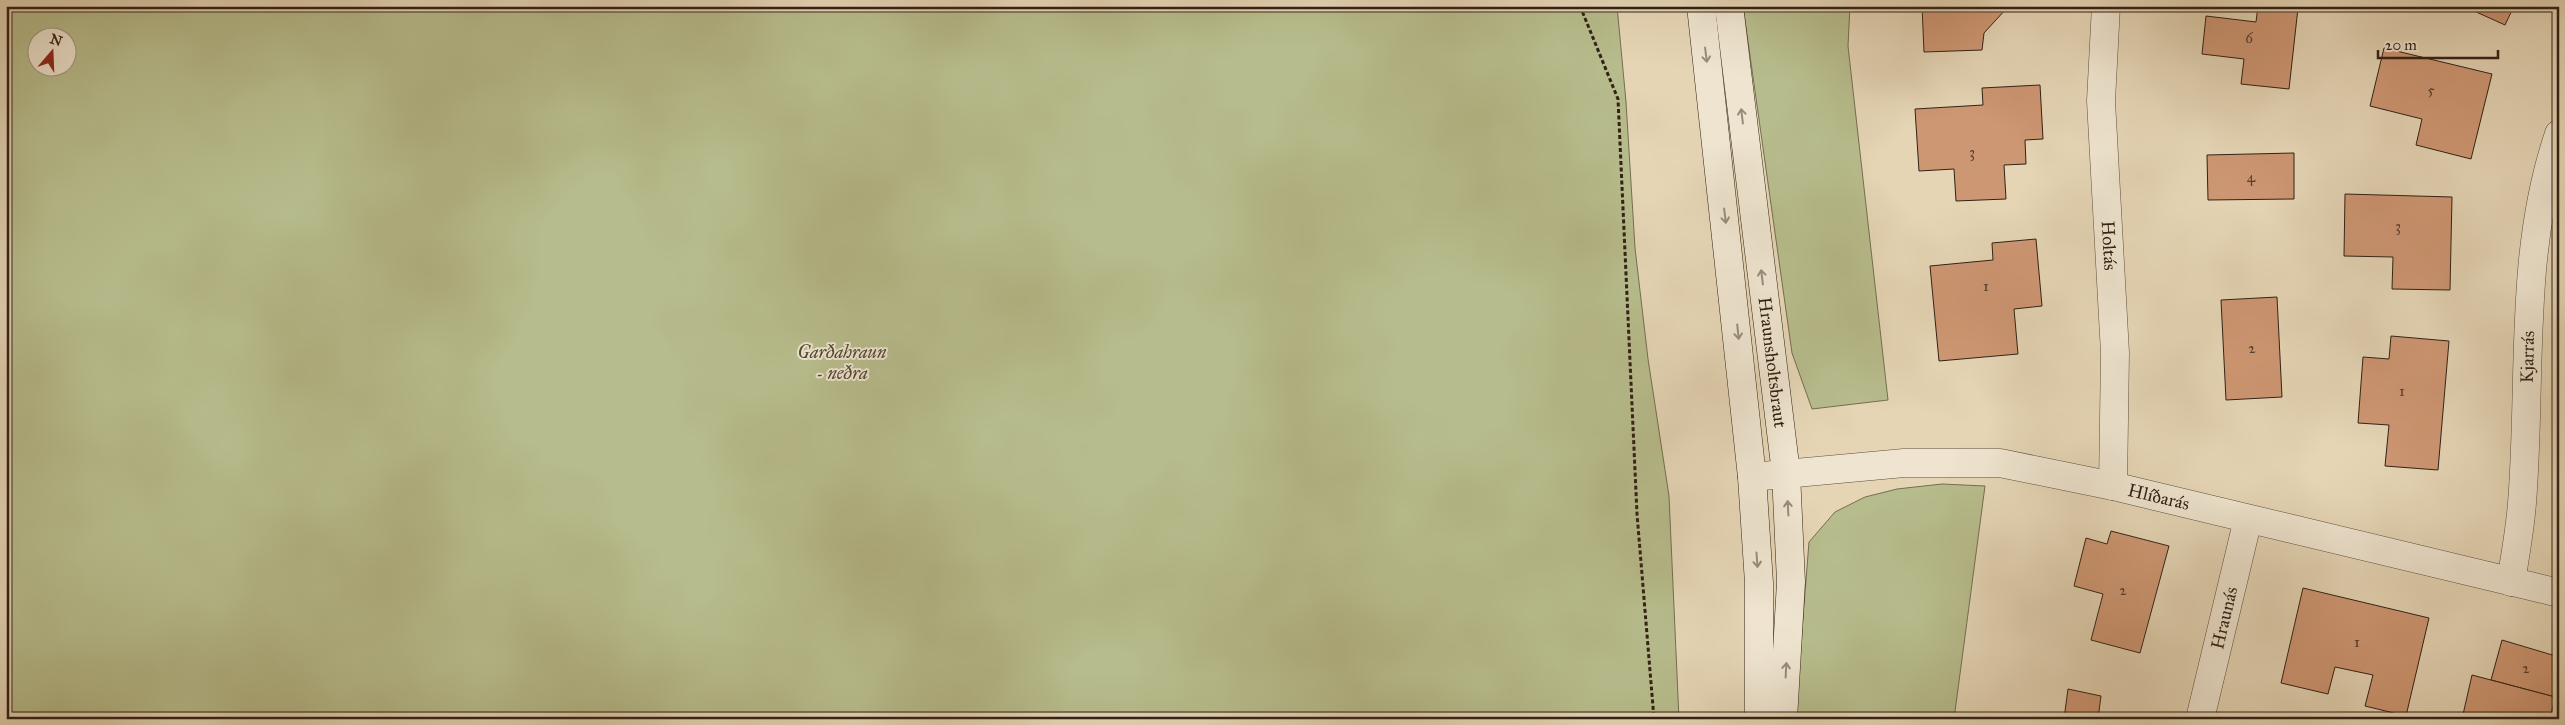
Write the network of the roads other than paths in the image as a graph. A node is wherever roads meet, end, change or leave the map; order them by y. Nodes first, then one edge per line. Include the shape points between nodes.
1 (1701, 6) edge
2 (1729, 6) edge
3 (2106, 6) edge
4 (2559, 134) edge
5 (1786, 473) junction
6 (1752, 477) junction
7 (2113, 486) junction
8 (2248, 519) junction
9 (2511, 582) junction
10 (2559, 593) edge
11 (1759, 719) edge
12 (1783, 719) edge
13 (2200, 719) edge

1 -> 6 street, Hraunsholtsbraut
5 -> 2 street, Hraunsholtsbraut
3 - 7 street, Holtás via 2101,101 2115,353
4 - 9 street, Kjarrás via 2542,198 2529,292 2522,504
5 - 6 street, Hlíðarás
5 - 7 street, Hlíðarás via 1904,463 2000,463
12 -> 5 street, Hraunsholtsbraut via 1791,582
6 -> 11 street, Hraunsholtsbraut via 1759,583
7 - 8 street, Hlíðarás
8 - 9 street, Hlíðarás
8 - 13 street, Hraunás
9 - 10 street, Hlíðarás

